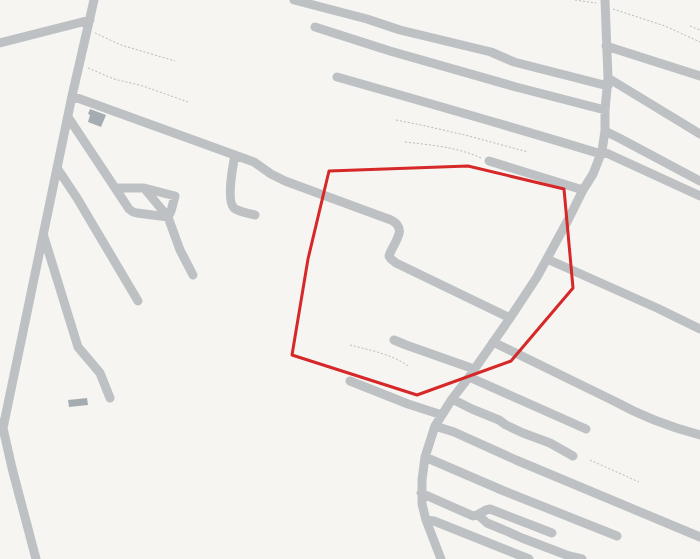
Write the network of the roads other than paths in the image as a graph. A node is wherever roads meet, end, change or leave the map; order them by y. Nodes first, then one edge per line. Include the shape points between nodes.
1 (94, 0) edge
2 (294, 0) edge
3 (605, 3) edge
4 (90, 20) junction
5 (315, 27) dead end
6 (0, 43) edge
7 (606, 46) junction
8 (700, 76) edge
9 (337, 77) dead end
10 (608, 82) junction
11 (72, 96) junction
12 (605, 110) junction
13 (68, 117) junction
14 (604, 132) junction
15 (700, 134) edge
16 (601, 152) junction
17 (235, 155) junction
18 (489, 161) road end
19 (57, 168) junction
20 (700, 181) edge
21 (115, 188) junction
22 (144, 188) junction
23 (583, 190) junction
24 (700, 196) edge
25 (255, 216) dead end
26 (168, 217) junction
27 (43, 236) junction
28 (547, 259) junction
29 (193, 275) dead end
30 (138, 301) dead end
31 (510, 318) junction
32 (700, 329) edge
33 (394, 340) dead end
34 (493, 342) junction
35 (471, 373) junction
36 (350, 381) dead end
37 (110, 398) dead end
38 (452, 399) junction
39 (442, 415) junction
40 (1, 425) edge
41 (435, 426) junction
42 (586, 429) dead end
43 (700, 435) edge
44 (573, 456) dead end
45 (425, 457) junction
46 (421, 493) junction
47 (478, 515) junction
48 (426, 520) junction
49 (552, 533) dead end
50 (617, 536) dead end
51 (700, 537) edge
52 (36, 559) edge
53 (441, 559) edge
54 (529, 559) edge
55 (582, 559) edge

1 - 4 street
2 - 10 street via 491,52 514,62
3 - 7 street
4 - 6 street
4 - 11 street
5 - 12 street via 390,51
7 - 8 street
7 - 10 street
9 - 16 street
10 - 12 street
10 - 15 street
11 - 13 street
11 - 17 street
12 - 14 street
13 - 19 street
13 - 21 street
14 - 16 street
14 - 20 street
16 - 23 street via 593,174
16 - 24 street
17 - 25 street via 230,185 231,204 234,208
17 - 31 street via 254,162 284,181 395,222 400,232 390,252 391,259
18 - 23 street
19 - 27 street
19 - 30 street
21 - 22 street
21 - 26 street via 133,212
22 - 26 street
22 - 26 street via 175,196
23 - 28 street
26 - 29 street via 180,250
27 - 37 street via 78,346 100,373
27 - 40 street
28 - 31 street
28 - 32 street
31 - 34 street
33 - 35 street
34 - 35 street
34 - 43 street via 628,408
35 - 38 street
35 - 42 street
36 - 39 street
38 - 39 street
38 - 44 street
39 - 41 street
40 - 52 street
41 - 45 street
41 - 51 street
45 - 46 street
45 - 50 street
46 - 47 street via 472,516
46 - 48 street
47 - 49 street via 490,508
47 - 55 street via 487,523 522,538
48 - 53 street
48 - 54 street

